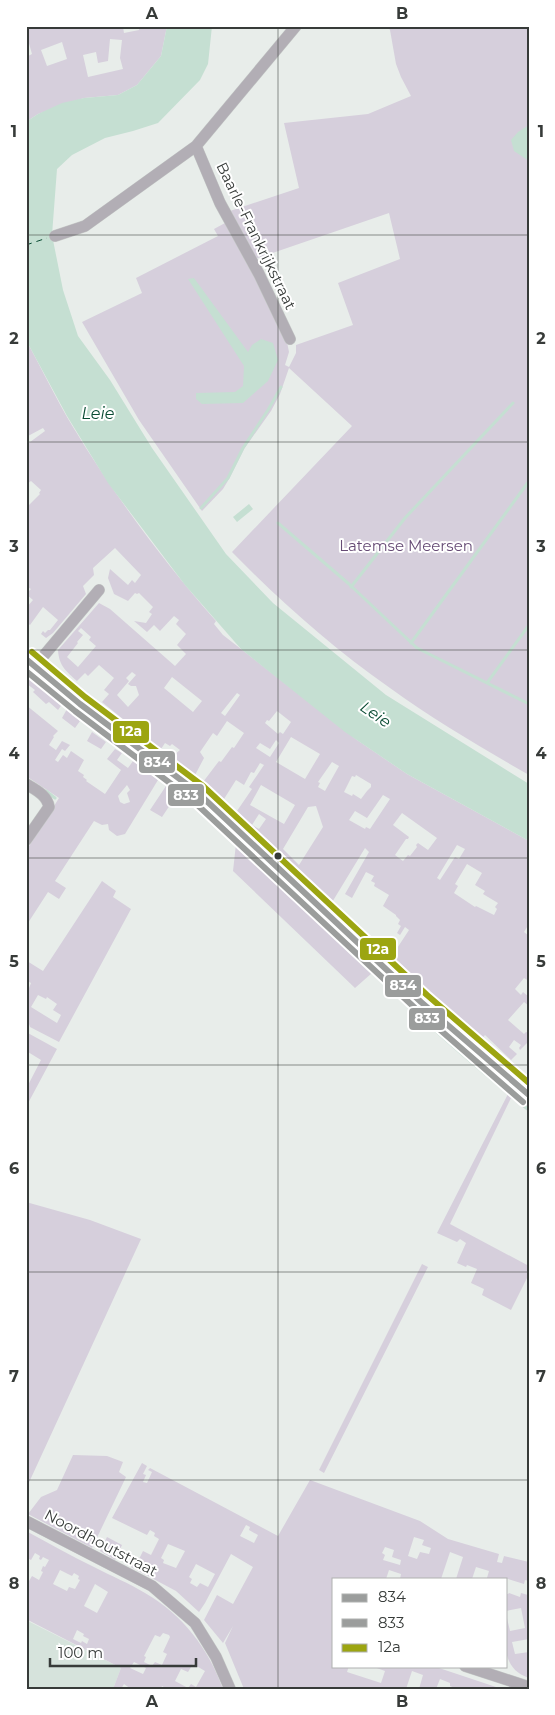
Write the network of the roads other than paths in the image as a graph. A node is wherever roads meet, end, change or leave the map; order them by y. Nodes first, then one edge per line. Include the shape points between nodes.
1 (296, 26) edge
2 (196, 146) junction
3 (55, 236) dead end
4 (290, 339) dead end
5 (99, 590) dead end
6 (31, 662) edge
7 (26, 784) edge
8 (26, 840) edge
9 (529, 1095) edge
10 (26, 1521) edge
11 (477, 1668) edge
12 (500, 1672) edge
13 (529, 1687) edge
14 (230, 1689) edge

1 - 2 street
2 - 3 street via 85,226
2 - 4 street, Baarle-Frankrijkstraat via 220,203
5 - 6 street
6 - 9 main road via 80,704 197,792 421,1002
7 - 8 street via 48,800 48,807
10 - 14 street, Noordhoutstraat via 152,1586 195,1623 216,1657
11 - 12 street
12 - 13 street

